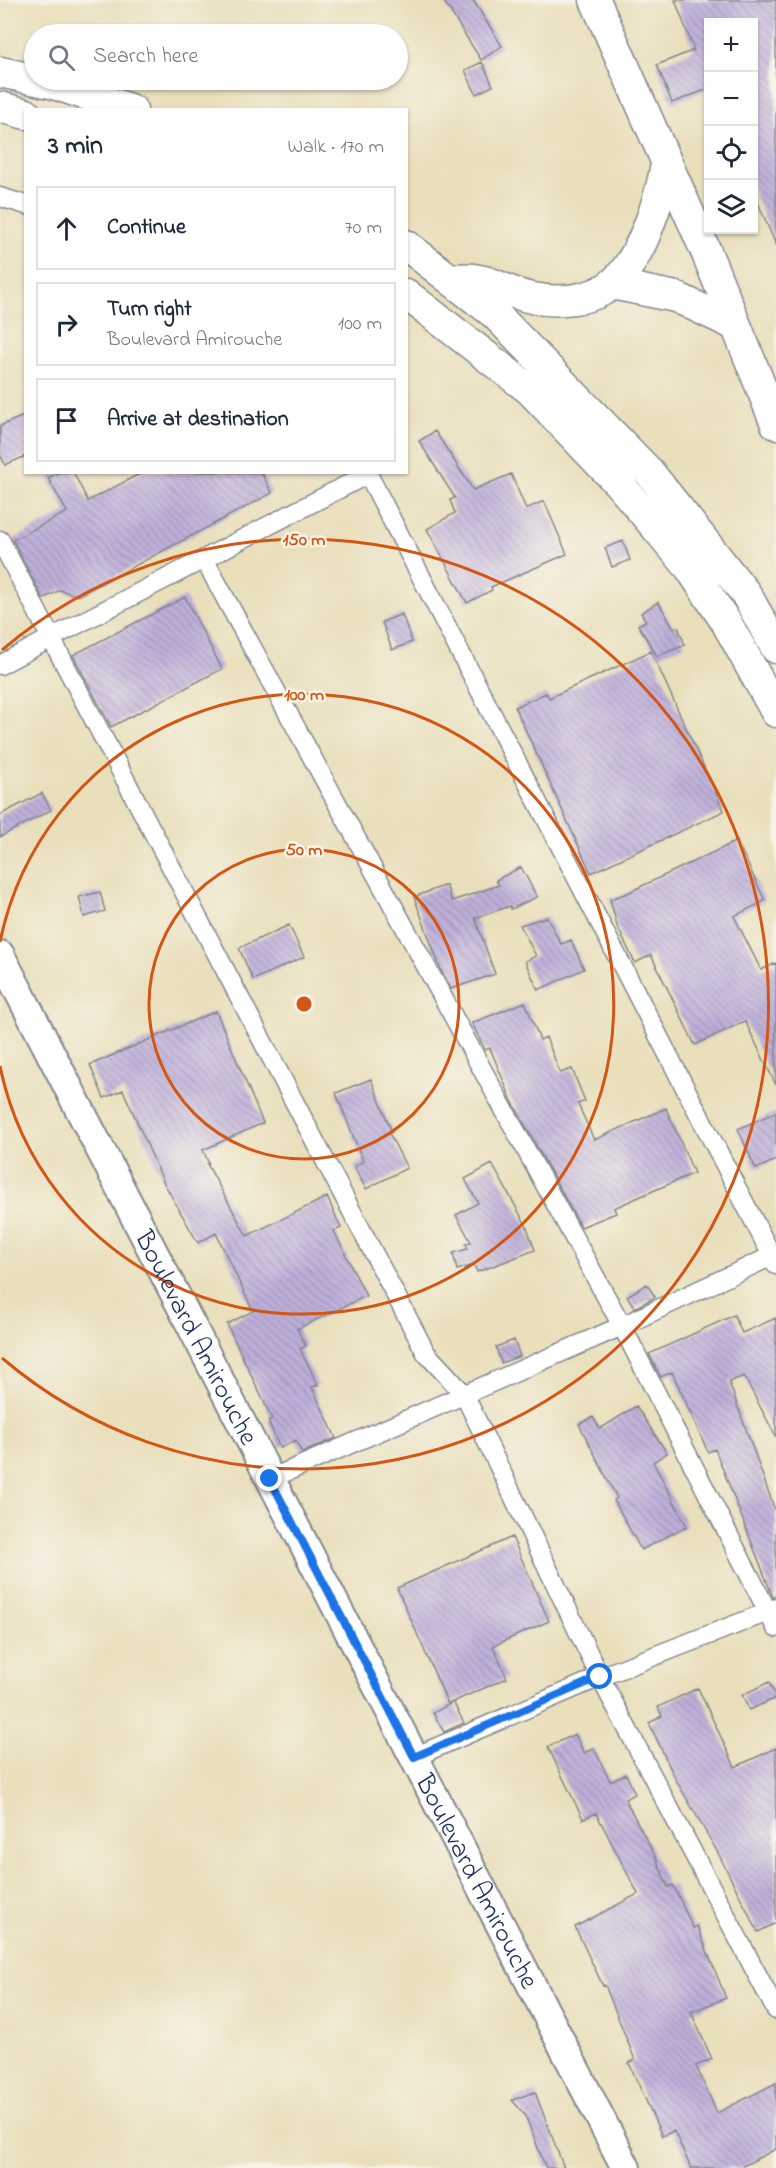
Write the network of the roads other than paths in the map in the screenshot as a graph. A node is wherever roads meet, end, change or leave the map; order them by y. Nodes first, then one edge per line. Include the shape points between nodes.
1 (595, 0) edge
2 (0, 72) edge
3 (24, 77) edge
4 (72, 90) edge
5 (0, 107) edge
6 (126, 108) edge
7 (24, 113) edge
8 (666, 164) junction
9 (0, 197) edge
10 (24, 204) edge
11 (408, 246) edge
12 (453, 279) junction
13 (612, 284) junction
14 (408, 296) edge
15 (735, 325) junction
16 (776, 424) edge
17 (365, 474) edge
18 (368, 474) edge
19 (0, 540) edge
20 (204, 559) junction
21 (51, 638) junction
22 (776, 648) edge
23 (0, 665) edge
24 (776, 712) edge
25 (0, 955) edge
26 (774, 1260) edge
27 (622, 1326) junction
28 (464, 1394) junction
29 (270, 1479) junction
30 (773, 1616) edge
31 (600, 1677) junction
32 (414, 1757) junction
33 (776, 2010) edge
34 (626, 2168) edge

1 - 8 highway
2 - 3 highway
4 - 6 highway
5 - 7 highway
8 - 13 highway via 653,216 638,248
8 - 15 highway
9 - 10 street
11 - 12 highway
12 - 13 highway via 481,279 548,301 576,298
12 - 22 highway via 496,315 650,472 746,594
13 - 15 highway via 676,297
14 - 24 highway via 530,390 621,486 690,568 726,622
15 - 16 highway
17 - 20 street
18 - 26 street
19 - 21 street
20 - 21 street
20 - 27 street
21 - 23 street
21 - 28 street via 426,1353
25 - 29 main road, Boulevard Amirouche
26 - 27 street
27 - 28 street
27 - 30 street
28 - 29 street
28 - 31 street
29 - 32 main road, Boulevard Amirouche
30 - 31 street
31 - 32 street
31 - 33 street
32 - 34 main road, Boulevard Amirouche

